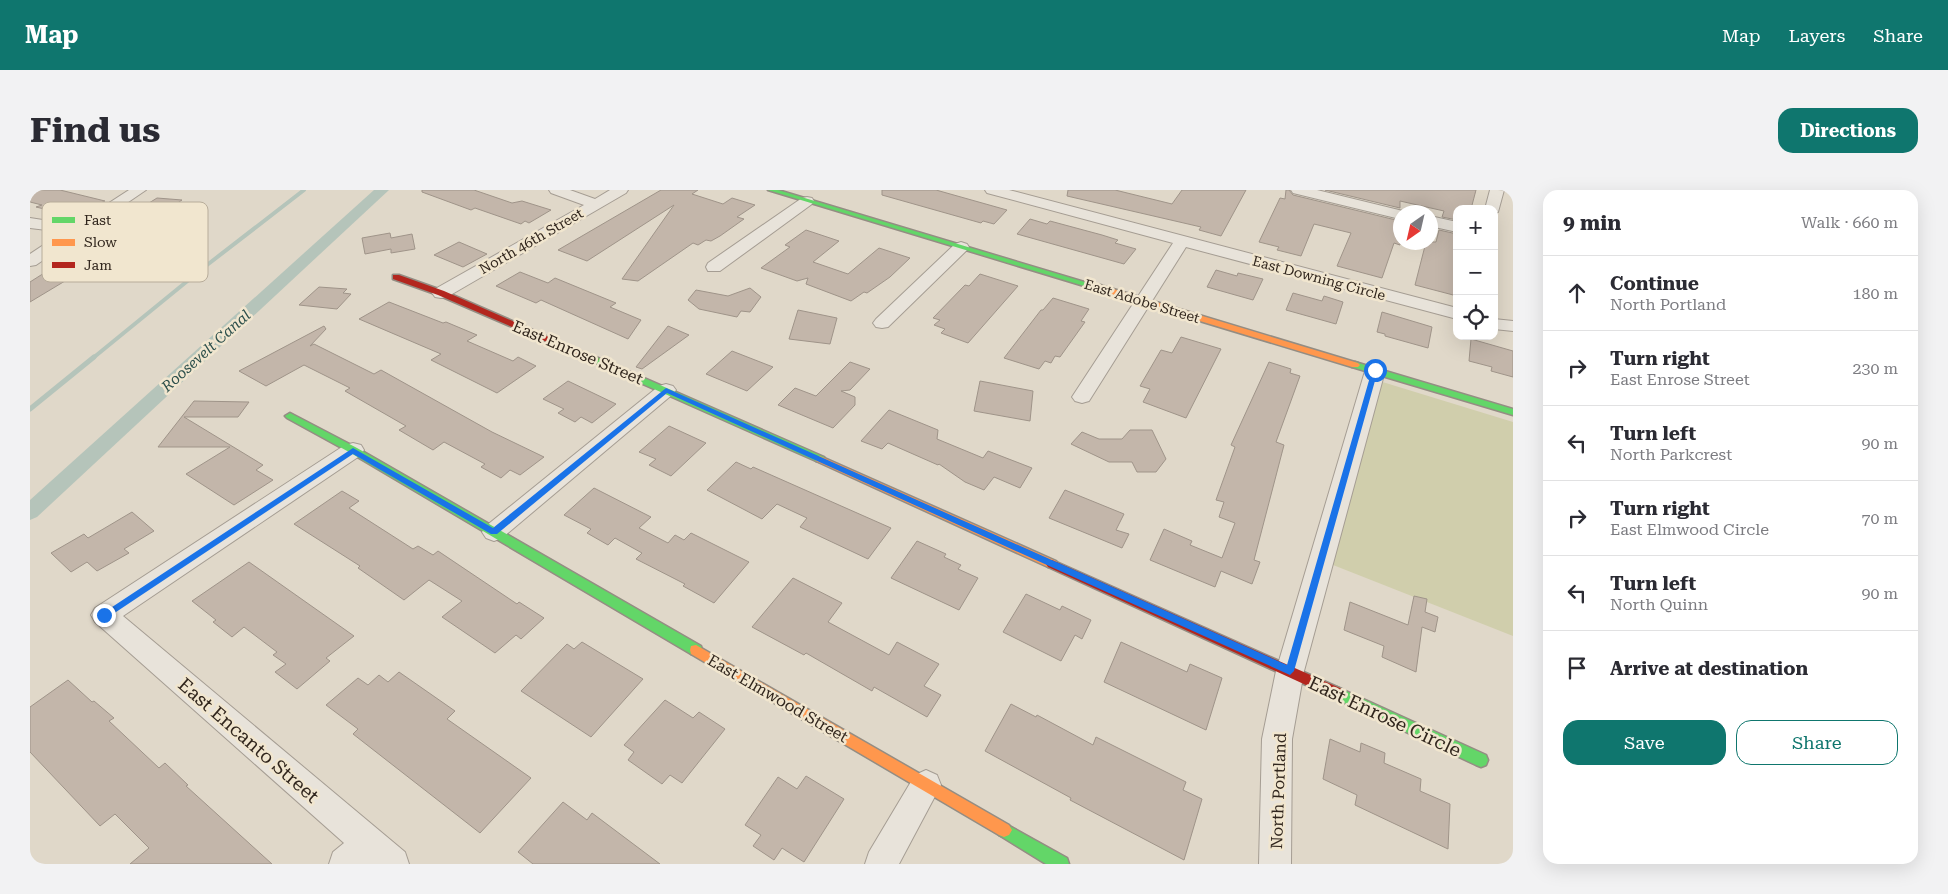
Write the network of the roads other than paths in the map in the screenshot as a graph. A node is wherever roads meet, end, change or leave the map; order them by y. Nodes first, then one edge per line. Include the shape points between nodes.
1 (139, 190) edge
2 (556, 190) edge
3 (621, 190) edge
4 (771, 190) edge
5 (992, 190) edge
6 (1298, 190) edge
7 (1497, 190) edge
8 (807, 201) junction
9 (121, 202) edge
10 (596, 204) junction
11 (1495, 205) edge
12 (1393, 212) edge
13 (1438, 223) edge
14 (1453, 226) edge
15 (1182, 241) junction
16 (961, 247) junction
17 (42, 253) edge
18 (30, 261) edge
19 (714, 267) dead end
20 (396, 277) dead end
21 (441, 294) junction
22 (1143, 301) junction
23 (1453, 313) edge
24 (882, 323) dead end
25 (1498, 324) edge
26 (1513, 326) edge
27 (1375, 370) junction
28 (666, 390) junction
29 (1082, 397) dead end
30 (1513, 412) edge
31 (290, 416) dead end
32 (353, 450) junction
33 (494, 532) junction
34 (1290, 671) junction
35 (1481, 760) dead end
36 (926, 785) junction
37 (368, 842) junction
38 (346, 864) edge
39 (394, 864) edge
40 (881, 864) edge
41 (1061, 864) edge
42 (1275, 864) edge

1 - 9 street
2 - 10 street
3 - 10 street, North 46th Street
4 - 8 street, East Adobe Street
5 - 15 street, East Downing Circle
6 - 12 street
7 - 11 street
8 - 16 street, East Adobe Street
8 - 19 street
10 - 21 street, North 46th Street
13 - 14 street
15 - 22 street
15 - 23 street, East Downing Circle
16 - 22 street, East Adobe Street
16 - 24 street
17 - 18 street
20 - 21 street
21 - 28 street, East Enrose Street
22 - 27 street, East Adobe Street
22 - 29 street
25 - 26 street
27 - 30 street, East Adobe Street
27 - 34 street, North Portland
28 - 33 street
28 - 34 street, East Enrose Street
31 - 32 street, East Elmwood Street
32 - 33 street, East Elmwood Street
32 - 37 street, East Encanto Street via 104,615
33 - 36 street, East Elmwood Street
34 - 35 street, East Enrose Circle
34 - 42 street, North Portland via 1277,739
36 - 40 street
36 - 41 street, East Elmwood Street
37 - 38 street
37 - 39 street, East Encanto Street

